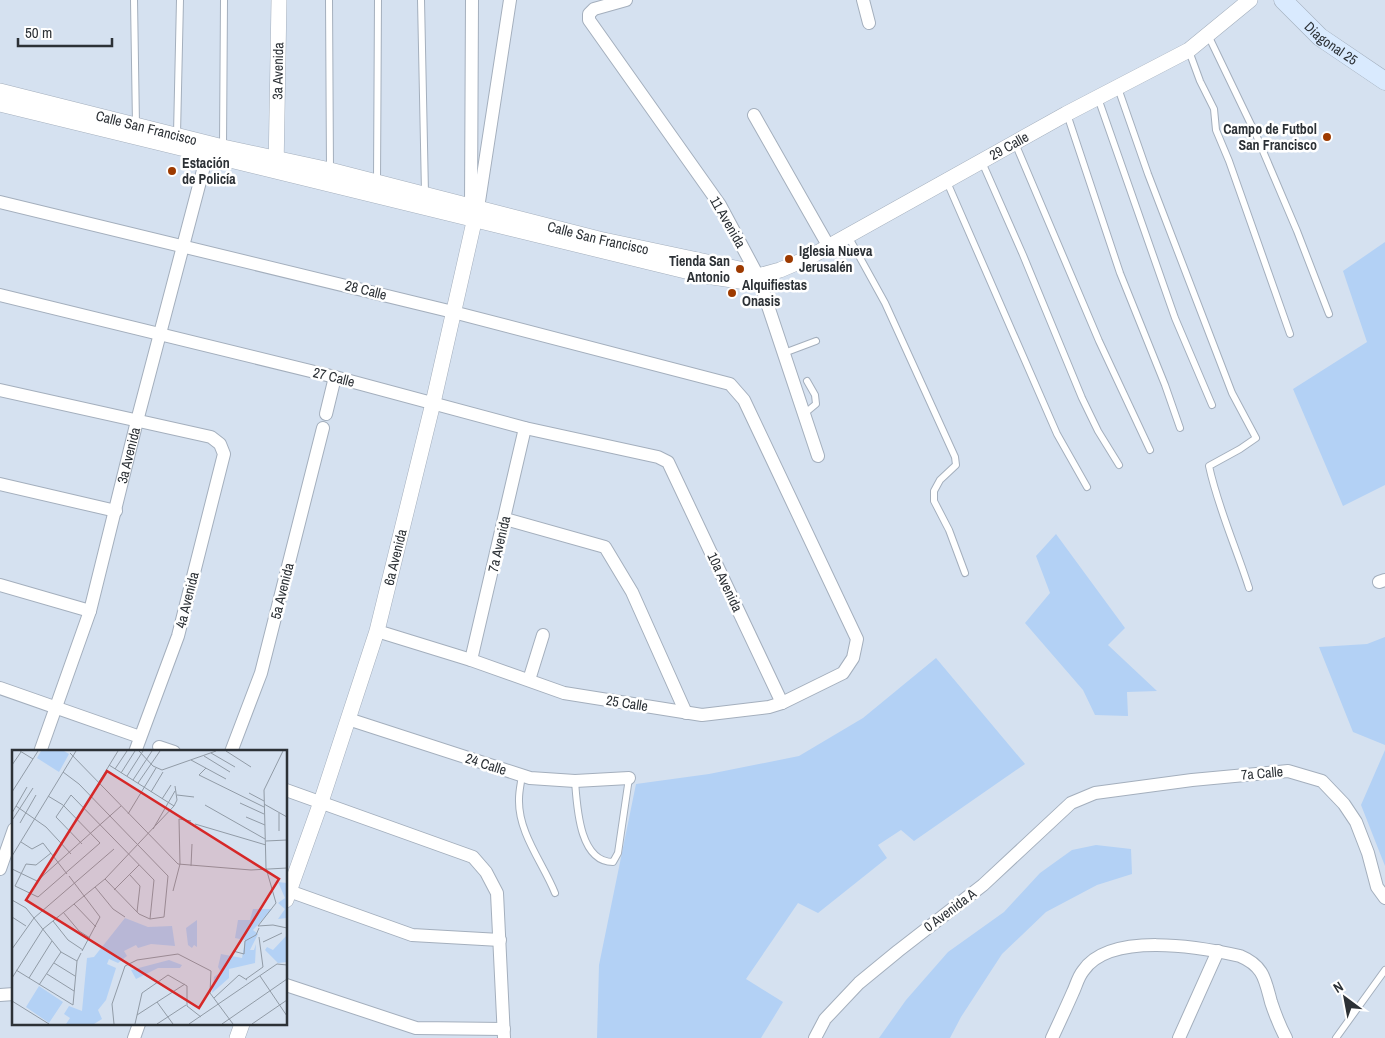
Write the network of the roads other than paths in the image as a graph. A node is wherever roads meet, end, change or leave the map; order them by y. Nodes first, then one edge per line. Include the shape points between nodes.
1 (134, 0) edge
2 (180, 0) edge
3 (224, 0) edge
4 (279, 0) edge
5 (329, 0) edge
6 (378, 0) edge
7 (422, 0) edge
8 (472, 0) edge
9 (510, 0) edge
10 (626, 0) edge
11 (863, 0) edge
12 (1250, 0) edge
13 (1283, 0) edge
14 (869, 23) dead end
15 (1208, 35) junction
16 (1189, 50) junction
17 (1385, 81) edge
18 (1118, 88) junction
19 (0, 91) edge
20 (1098, 98) junction
21 (0, 104) edge
22 (1066, 114) junction
23 (754, 115) dead end
24 (136, 126) junction
25 (177, 136) junction
26 (1014, 142) junction
27 (223, 147) junction
28 (207, 155) junction
29 (981, 161) junction
30 (276, 165) junction
31 (330, 170) junction
32 (946, 180) junction
33 (377, 183) junction
34 (425, 195) junction
35 (0, 202) edge
36 (474, 211) junction
37 (848, 236) junction
38 (184, 245) junction
39 (829, 247) junction
40 (758, 276) junction
41 (0, 295) edge
42 (454, 312) junction
43 (1329, 314) dead end
44 (160, 334) junction
45 (1290, 334) dead end
46 (816, 341) dead end
47 (784, 354) junction
48 (335, 378) junction
49 (807, 382) dead end
50 (0, 390) edge
51 (433, 402) junction
52 (1212, 405) dead end
53 (326, 414) dead end
54 (804, 414) junction
55 (137, 421) junction
56 (323, 428) dead end
57 (525, 428) junction
58 (1180, 428) dead end
59 (1150, 450) dead end
60 (818, 456) dead end
61 (668, 462) joint
62 (1120, 465) dead end
63 (0, 484) edge
64 (1086, 487) dead end
65 (116, 511) junction
66 (505, 519) junction
67 (965, 573) dead end
68 (0, 585) edge
69 (1249, 588) dead end
70 (90, 611) junction
71 (377, 631) junction
72 (543, 635) dead end
73 (856, 639) joint
74 (470, 660) junction
75 (529, 680) junction
76 (0, 688) edge
77 (782, 703) junction
78 (54, 708) junction
79 (686, 713) junction
80 (348, 719) junction
81 (140, 736) junction
82 (159, 747) dead end
83 (41, 750) edge
84 (136, 750) edge
85 (168, 750) edge
86 (232, 750) edge
87 (522, 775) junction
88 (629, 778) joint
89 (575, 781) junction
90 (288, 791) edge
91 (1095, 793) joint
92 (321, 802) junction
93 (12, 835) edge
94 (0, 869) edge
95 (555, 893) dead end
96 (288, 895) edge
97 (1385, 898) edge
98 (500, 940) junction
99 (1218, 951) junction
100 (1385, 970) edge
101 (288, 986) edge
102 (138, 1026) edge
103 (241, 1026) edge
104 (504, 1033) edge
105 (134, 1038) edge
106 (237, 1038) edge
107 (815, 1038) edge
108 (1052, 1038) edge
109 (1179, 1038) edge
110 (1286, 1038) edge
111 (1336, 1038) edge

1 - 24 lane
2 - 25 lane
3 - 27 lane
4 - 30 street, 3a Avenida
5 - 31 lane
6 - 33 lane
7 - 34 lane
8 - 36 street
9 - 36 street
10 - 40 street, 11 Avenida via 594,9 589,20 720,206
11 - 14 street
12 - 15 street, 29 Calle
13 - 17 main road, Diagonal 25 via 1320,37
15 - 16 street, 29 Calle
15 - 43 lane via 1257,137
16 - 18 street, 29 Calle
16 - 45 lane via 1214,108 1216,130
18 - 20 street, 29 Calle
18 - 69 lane via 1232,393 1256,438 1209,466 1224,522
19 - 24 street, Calle San Francisco
20 - 22 street, 29 Calle
20 - 52 lane via 1175,318
21 - 28 street, Calle San Francisco
22 - 26 street, 29 Calle
22 - 58 lane via 1120,273
23 - 39 street
24 - 25 street, Calle San Francisco
25 - 27 street, Calle San Francisco
26 - 29 street, 29 Calle
26 - 59 lane
27 - 30 street, Calle San Francisco
28 - 30 street, Calle San Francisco
28 - 38 street, 3a Avenida
29 - 32 street, 29 Calle
29 - 62 lane via 1082,398
30 - 31 street, Calle San Francisco
30 - 36 street, Calle San Francisco via 385,197
31 - 33 street, Calle San Francisco
32 - 37 street, 29 Calle
32 - 64 lane via 1057,434
33 - 34 street, Calle San Francisco
34 - 36 street, Calle San Francisco
35 - 38 street, 28 Calle
36 - 40 street, Calle San Francisco via 706,276 746,282
36 - 42 street, 6a Avenida
37 - 39 street, 29 Calle
37 - 67 lane via 885,302 955,458 956,465 940,480 934,491 934,501
38 - 42 street, 28 Calle
38 - 44 street, 3a Avenida
39 - 40 street, 29 Calle via 780,270
40 - 47 street, 11 Avenida
41 - 44 street, 27 Calle
42 - 51 street, 6a Avenida
42 - 73 street, 28 Calle via 730,384 744,400
44 - 48 street, 27 Calle
44 - 55 street, 3a Avenida
46 - 47 lane
47 - 54 street, 11 Avenida
48 - 51 street, 27 Calle
48 - 53 street
49 - 54 lane via 816,404
50 - 55 street
51 - 57 street, 27 Calle
51 - 71 street, 6a Avenida
54 - 60 street, 11 Avenida
55 - 65 street, 3a Avenida
55 - 81 street, 4a Avenida via 212,438 220,444 224,454 178,636
56 - 86 street, 5a Avenida via 261,673
57 - 61 street, 27 Calle via 658,457
57 - 66 street, 7a Avenida
61 - 77 street, 10a Avenida
63 - 65 street
65 - 70 street, 3a Avenida
66 - 74 street, 7a Avenida
66 - 79 street via 605,547 632,592
68 - 70 street
70 - 78 street, 3a Avenida
71 - 74 street, 25 Calle
71 - 80 street, 6a Avenida
72 - 75 street
73 - 77 street, 25 Calle via 853,658 843,673
74 - 75 street, 25 Calle
75 - 79 street, 25 Calle via 564,693
76 - 78 street
77 - 79 street, 25 Calle via 702,715
78 - 81 street
78 - 83 street, 3a Avenida
80 - 87 street, 24 Calle
80 - 92 street, 6a Avenida
81 - 84 street, 4a Avenida
82 - 85 street
87 - 89 street, 24 Calle
87 - 95 lane via 519,800 525,829
88 - 89 street, 24 Calle
88 - 89 lane via 618,853 613,862 604,862 594,856 585,838 577,816
90 - 92 street
91 - 97 street, 7a Calle via 1288,771 1322,781 1356,822 1377,887
91 - 107 street, 0 Avenida A via 1072,803 983,886 859,983 825,1019
92 - 96 street, 6a Avenida
92 - 98 street via 473,857 498,893
93 - 94 street
96 - 98 street via 412,935
98 - 104 street
99 - 108 street via 1190,946 1131,946 1103,953 1082,972
99 - 109 street
99 - 110 street via 1240,956 1258,968 1266,979
100 - 111 lane
101 - 104 street via 416,1028
102 - 105 street
103 - 106 street

